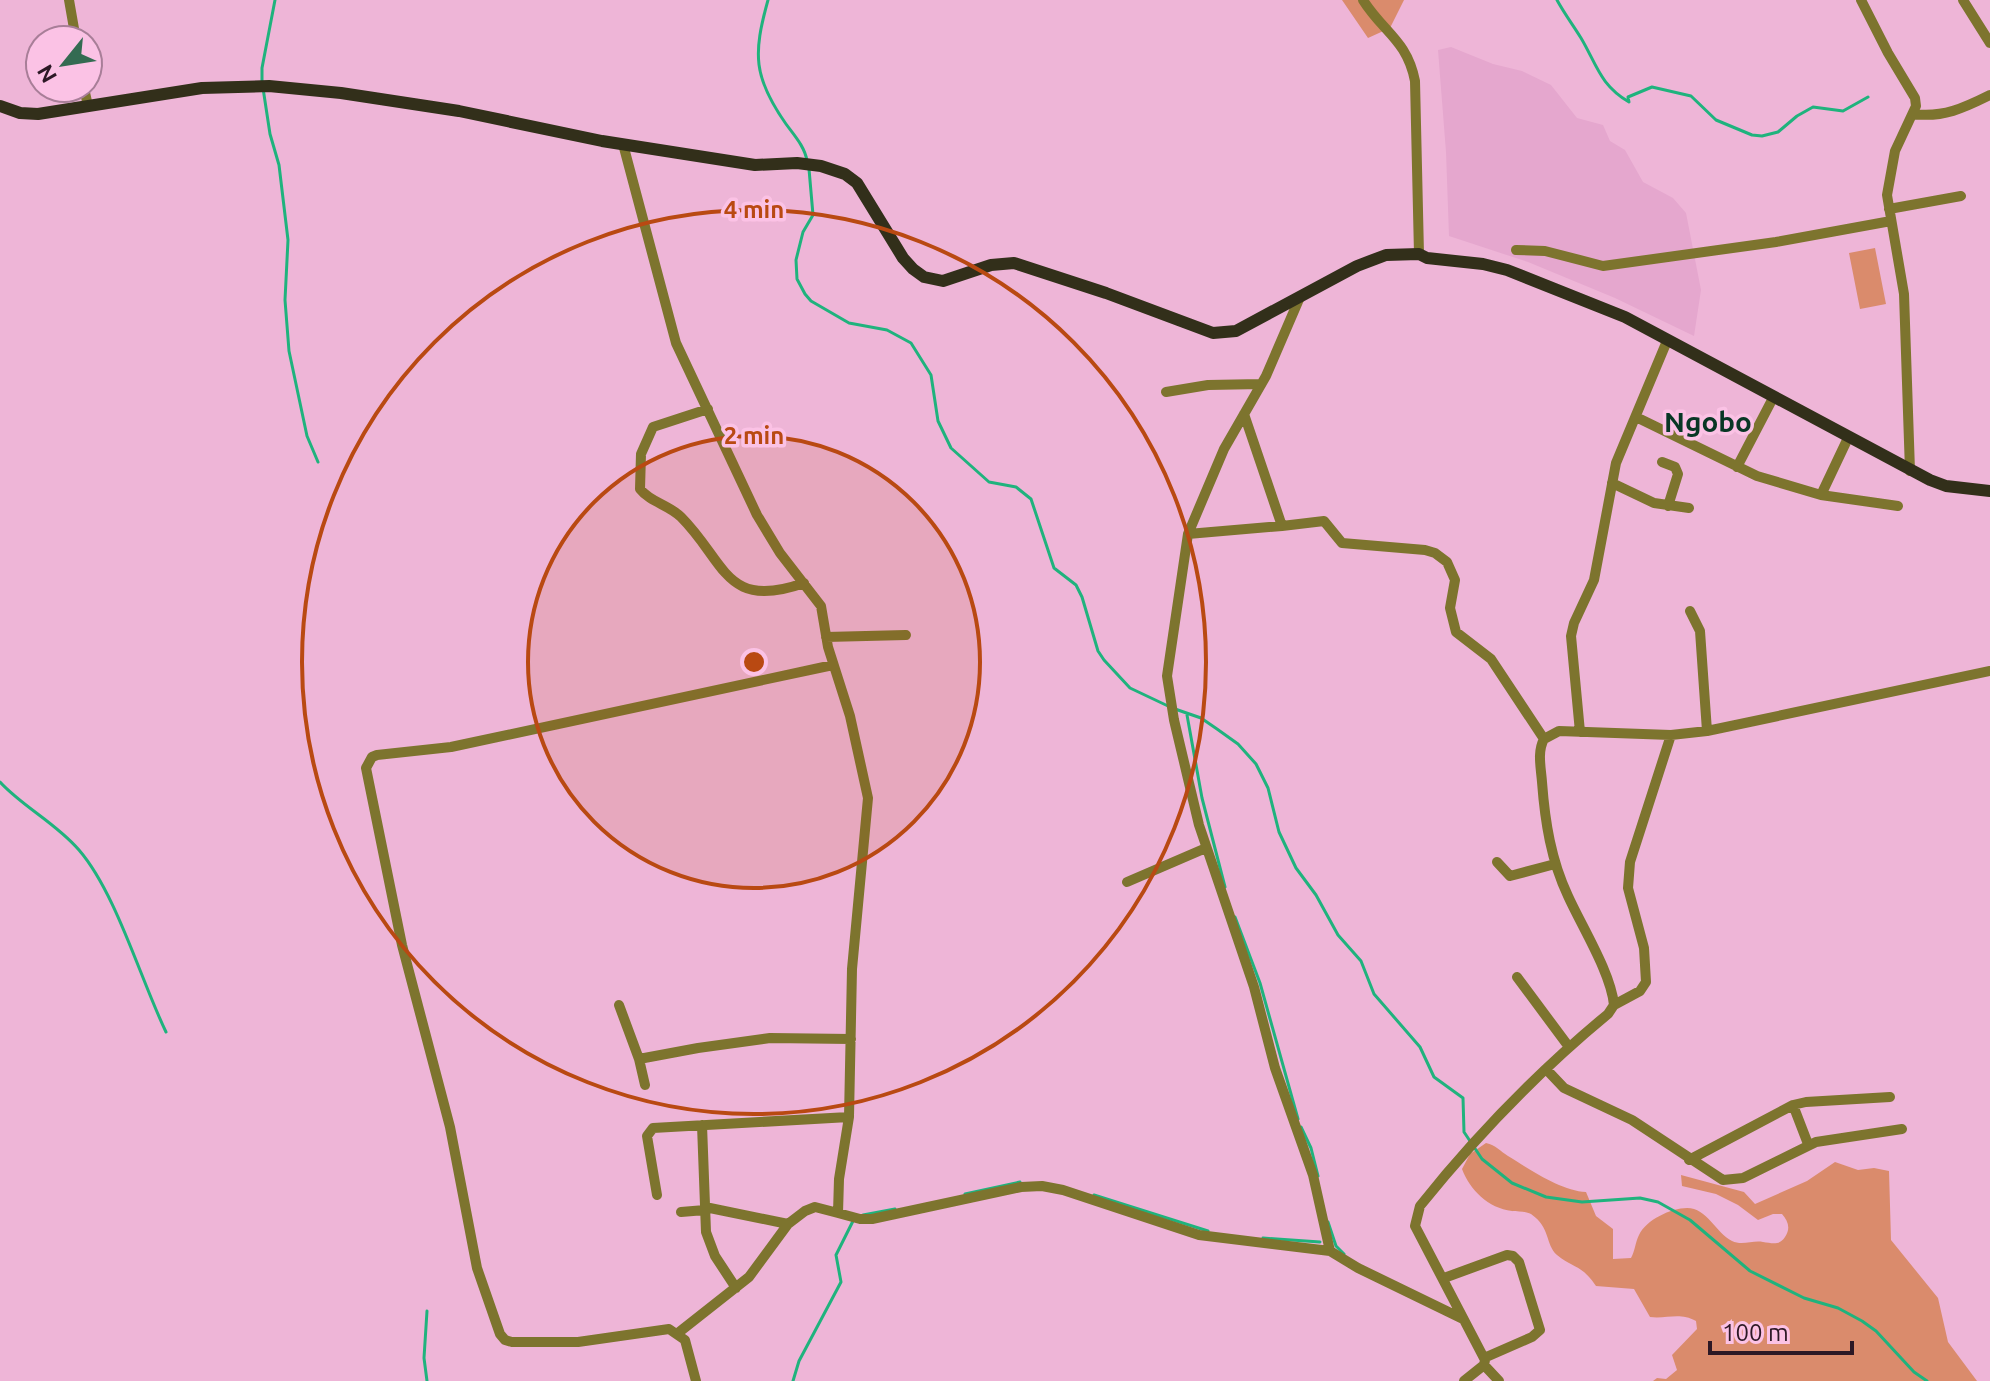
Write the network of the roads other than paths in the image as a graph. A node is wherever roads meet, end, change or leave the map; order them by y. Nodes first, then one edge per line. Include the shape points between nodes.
1 (69, 0) edge
2 (1363, 0) edge
3 (1861, 0) edge
4 (1963, 0) edge
5 (73, 24) edge
6 (1990, 43) edge
7 (1990, 95) edge
8 (0, 106) edge
9 (88, 106) joint
10 (1913, 114) junction
11 (623, 144) junction
12 (1961, 196) dead end
13 (1890, 215) junction
14 (1516, 250) dead end
15 (1419, 254) junction
16 (1300, 297) junction
17 (1667, 341) junction
18 (1261, 384) junction
19 (1166, 392) dead end
20 (1773, 398) junction
21 (708, 409) junction
22 (1244, 414) junction
23 (1636, 417) junction
24 (1848, 438) junction
25 (1662, 462) dead end
26 (1737, 467) junction
27 (1910, 471) junction
28 (1612, 483) junction
29 (1990, 491) edge
30 (1821, 495) junction
31 (1668, 506) junction
32 (1898, 506) dead end
33 (1689, 508) dead end
34 (1282, 526) junction
35 (1188, 534) junction
36 (804, 583) junction
37 (1690, 611) dead end
38 (906, 635) dead end
39 (826, 637) junction
40 (833, 665) junction
41 (1990, 671) edge
42 (1707, 731) junction
43 (1580, 732) junction
44 (1671, 735) junction
45 (1544, 739) junction
46 (1206, 848) junction
47 (1497, 862) dead end
48 (1555, 864) junction
49 (1127, 882) dead end
50 (1517, 977) dead end
51 (619, 1005) dead end
52 (1614, 1005) junction
53 (851, 1039) junction
54 (1569, 1047) junction
55 (639, 1059) junction
56 (1546, 1069) junction
57 (645, 1085) dead end
58 (1890, 1097) dead end
59 (1793, 1105) junction
60 (849, 1117) junction
61 (702, 1125) junction
62 (1902, 1129) dead end
63 (1808, 1144) junction
64 (1689, 1160) junction
65 (657, 1195) dead end
66 (705, 1209) junction
67 (681, 1212) dead end
68 (838, 1213) junction
69 (788, 1224) junction
70 (1330, 1251) junction
71 (1444, 1278) junction
72 (736, 1288) junction
73 (1463, 1319) junction
74 (678, 1333) junction
75 (1484, 1362) junction
76 (696, 1381) edge
77 (1464, 1381) edge
78 (1499, 1381) edge

1 - 5 street
2 - 15 street via 1399,41 1412,65
3 - 10 street via 1915,98
4 - 6 street
7 - 10 street via 1938,116
8 - 9 main road via 30,114
9 - 11 main road via 202,88 263,85 459,111
10 - 13 street via 1895,151 1888,182
11 - 16 main road via 755,165 821,166 853,178 903,258 935,280 1014,263 1224,334
11 - 21 street via 670,328
12 - 13 street
13 - 14 street via 1776,242 1603,266 1545,251
13 - 27 street via 1904,294
15 - 16 main road via 1369,260
15 - 17 main road via 1483,264 1545,283
16 - 18 street
17 - 20 main road
17 - 23 street
18 - 19 street
18 - 22 street
20 - 24 main road
20 - 26 street
21 - 36 street via 757,515
21 - 36 street via 653,427 641,454 641,492 682,518 724,572 745,588 773,593
22 - 34 street
22 - 35 street
23 - 26 street
23 - 28 street
24 - 27 main road
24 - 30 street
25 - 31 street via 1678,474
26 - 30 street
27 - 29 main road via 1946,486
28 - 31 street
28 - 43 street via 1594,580 1571,636
30 - 32 street
31 - 33 street
34 - 35 street
34 - 45 street via 1322,521 1342,543 1425,550 1442,557 1455,580 1450,608 1456,632 1491,659
35 - 46 street via 1168,688
36 - 39 street via 821,606
37 - 42 street via 1700,631
38 - 39 street
39 - 40 street
40 - 53 street via 868,798
40 - 74 street via 451,747 377,755 366,768 402,945 450,1127 477,1268 500,1334 512,1342 578,1342 660,1328
41 - 42 street
42 - 44 street
43 - 44 street
43 - 45 street via 1559,731
44 - 52 street via 1630,862 1628,888 1647,978 1640,991
45 - 48 street via 1543,794
46 - 49 street
46 - 70 street via 1313,1175
47 - 48 street via 1510,876
48 - 52 street via 1610,983
50 - 54 street
51 - 55 street
52 - 54 street
53 - 55 street via 770,1038
53 - 60 street
54 - 56 street
55 - 57 street
56 - 64 street via 1564,1088 1632,1120
56 - 71 street via 1465,1150 1420,1206 1414,1221
58 - 59 street
59 - 63 street
59 - 64 street
60 - 61 street
60 - 68 street
61 - 65 street via 647,1132
61 - 66 street
62 - 63 street
63 - 64 street via 1730,1180
66 - 67 street
66 - 69 street
66 - 72 street via 709,1243
68 - 69 street via 815,1207
68 - 70 street via 882,1217 1042,1186 1199,1235
69 - 72 street via 758,1268
70 - 73 street
71 - 73 street
71 - 75 street via 1507,1255 1519,1262 1540,1330
72 - 74 street
73 - 75 street
74 - 76 street via 688,1347
75 - 77 street
75 - 78 street

